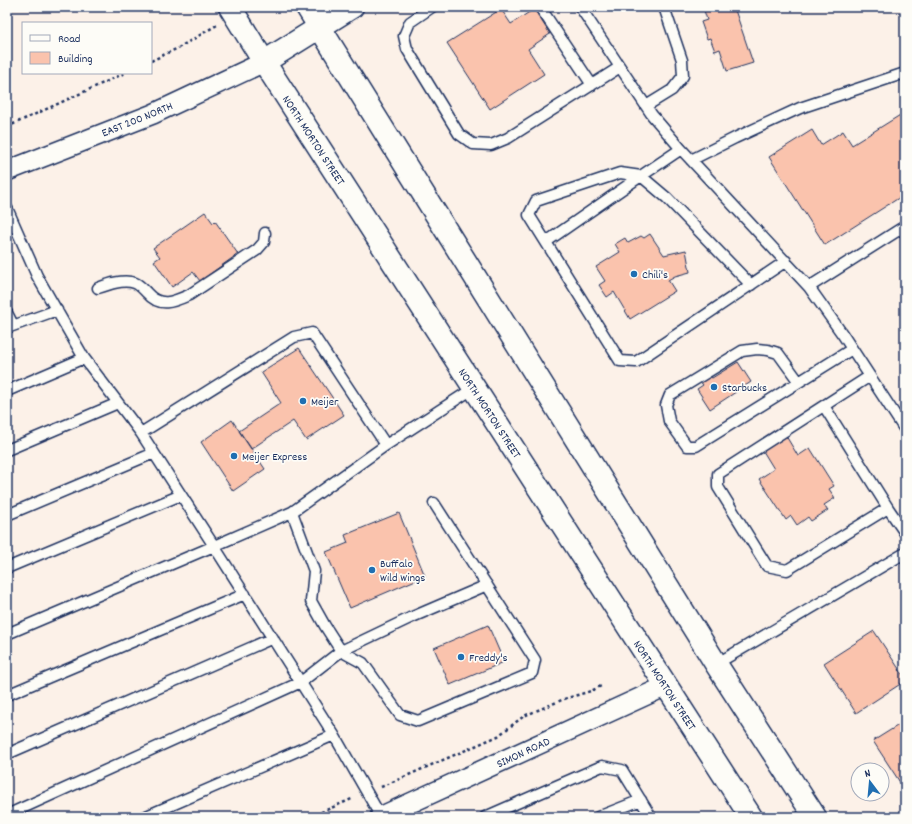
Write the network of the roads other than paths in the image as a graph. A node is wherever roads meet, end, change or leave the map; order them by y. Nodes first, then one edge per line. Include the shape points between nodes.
1 (307, 7) edge
2 (352, 7) edge
3 (432, 7) edge
4 (540, 7) edge
5 (580, 7) edge
6 (664, 7) edge
7 (233, 11) edge
8 (321, 27) junction
9 (264, 62) junction
10 (620, 67) junction
11 (905, 73) edge
12 (592, 85) junction
13 (646, 106) junction
14 (681, 149) junction
15 (691, 160) junction
16 (7, 171) edge
17 (641, 176) junction
18 (7, 208) edge
19 (905, 226) edge
20 (265, 233) dead end
21 (546, 242) junction
22 (786, 261) junction
23 (751, 285) junction
24 (809, 287) junction
25 (98, 288) dead end
26 (57, 310) junction
27 (7, 313) edge
28 (10, 326) edge
29 (852, 349) junction
30 (84, 358) junction
31 (870, 376) junction
32 (799, 382) junction
33 (474, 388) junction
34 (7, 391) edge
35 (118, 403) junction
36 (824, 406) junction
37 (905, 430) edge
38 (141, 434) junction
39 (386, 445) junction
40 (7, 450) edge
41 (154, 453) junction
42 (181, 495) junction
43 (434, 503) dead end
44 (888, 508) junction
45 (292, 512) junction
46 (7, 515) edge
47 (905, 533) edge
48 (214, 546) junction
49 (905, 553) edge
50 (7, 568) edge
51 (487, 585) junction
52 (245, 594) junction
53 (7, 634) edge
54 (273, 638) junction
55 (341, 651) junction
56 (716, 664) junction
57 (301, 682) junction
58 (666, 686) junction
59 (7, 695) edge
60 (334, 734) junction
61 (7, 754) edge
62 (641, 800) junction
63 (618, 813) edge
64 (7, 815) edge
65 (144, 817) edge
66 (380, 817) edge
67 (485, 817) edge
68 (598, 817) edge
69 (651, 817) edge
70 (751, 817) edge
71 (815, 817) edge

1 - 8 main road
2 - 8 main road
3 - 12 lane via 410,22 404,36 407,50 459,134 473,144 491,145 508,138
4 - 12 lane
5 - 10 lane
6 - 13 lane via 682,60 683,76 672,90
7 - 9 main road, NORTH MORTON STREET
8 - 9 main road
8 - 56 main road
9 - 16 street, EAST 200 NORTH via 153,114
9 - 33 main road, NORTH MORTON STREET
10 - 12 lane
10 - 13 lane
11 - 15 lane via 800,108
13 - 14 lane
14 - 15 lane
14 - 17 lane
15 - 22 lane
17 - 21 lane
17 - 21 lane via 620,173 536,202 529,216
17 - 23 lane via 667,198
18 - 26 lane via 37,276
19 - 24 lane
20 - 25 lane via 264,242 257,250 189,295 169,303 154,300 135,283 109,283
21 - 23 lane via 620,361 636,362
22 - 23 lane
22 - 24 lane
24 - 29 lane
26 - 28 lane
26 - 30 lane
27 - 28 lane
29 - 31 lane
29 - 32 lane
30 - 34 lane
30 - 35 lane
31 - 36 lane
31 - 37 lane
32 - 32 lane via 696,446 687,446 669,421 666,405 670,395 742,351 757,349 778,353
33 - 39 lane
33 - 58 main road, NORTH MORTON STREET
35 - 38 lane
35 - 40 lane
36 - 44 lane
36 - 44 lane via 718,474 718,487 767,566 787,570
38 - 39 lane via 294,337 312,333
38 - 41 lane
39 - 45 lane
41 - 42 lane
41 - 46 lane
42 - 48 lane
42 - 50 lane
43 - 51 lane
44 - 47 lane
45 - 48 lane
45 - 55 lane via 314,571 311,601
48 - 52 lane
48 - 53 lane
49 - 56 lane
51 - 55 lane
51 - 55 lane via 535,660 532,673 418,721 400,715 363,663
52 - 54 lane
52 - 59 lane
54 - 57 lane
54 - 61 lane
55 - 57 lane
56 - 71 main road
57 - 60 lane
57 - 64 lane
58 - 66 street, SIMON ROAD
58 - 70 main road, NORTH MORTON STREET
60 - 65 lane
60 - 66 lane
62 - 63 lane
62 - 67 lane via 622,770 602,766
62 - 69 lane
63 - 68 lane

